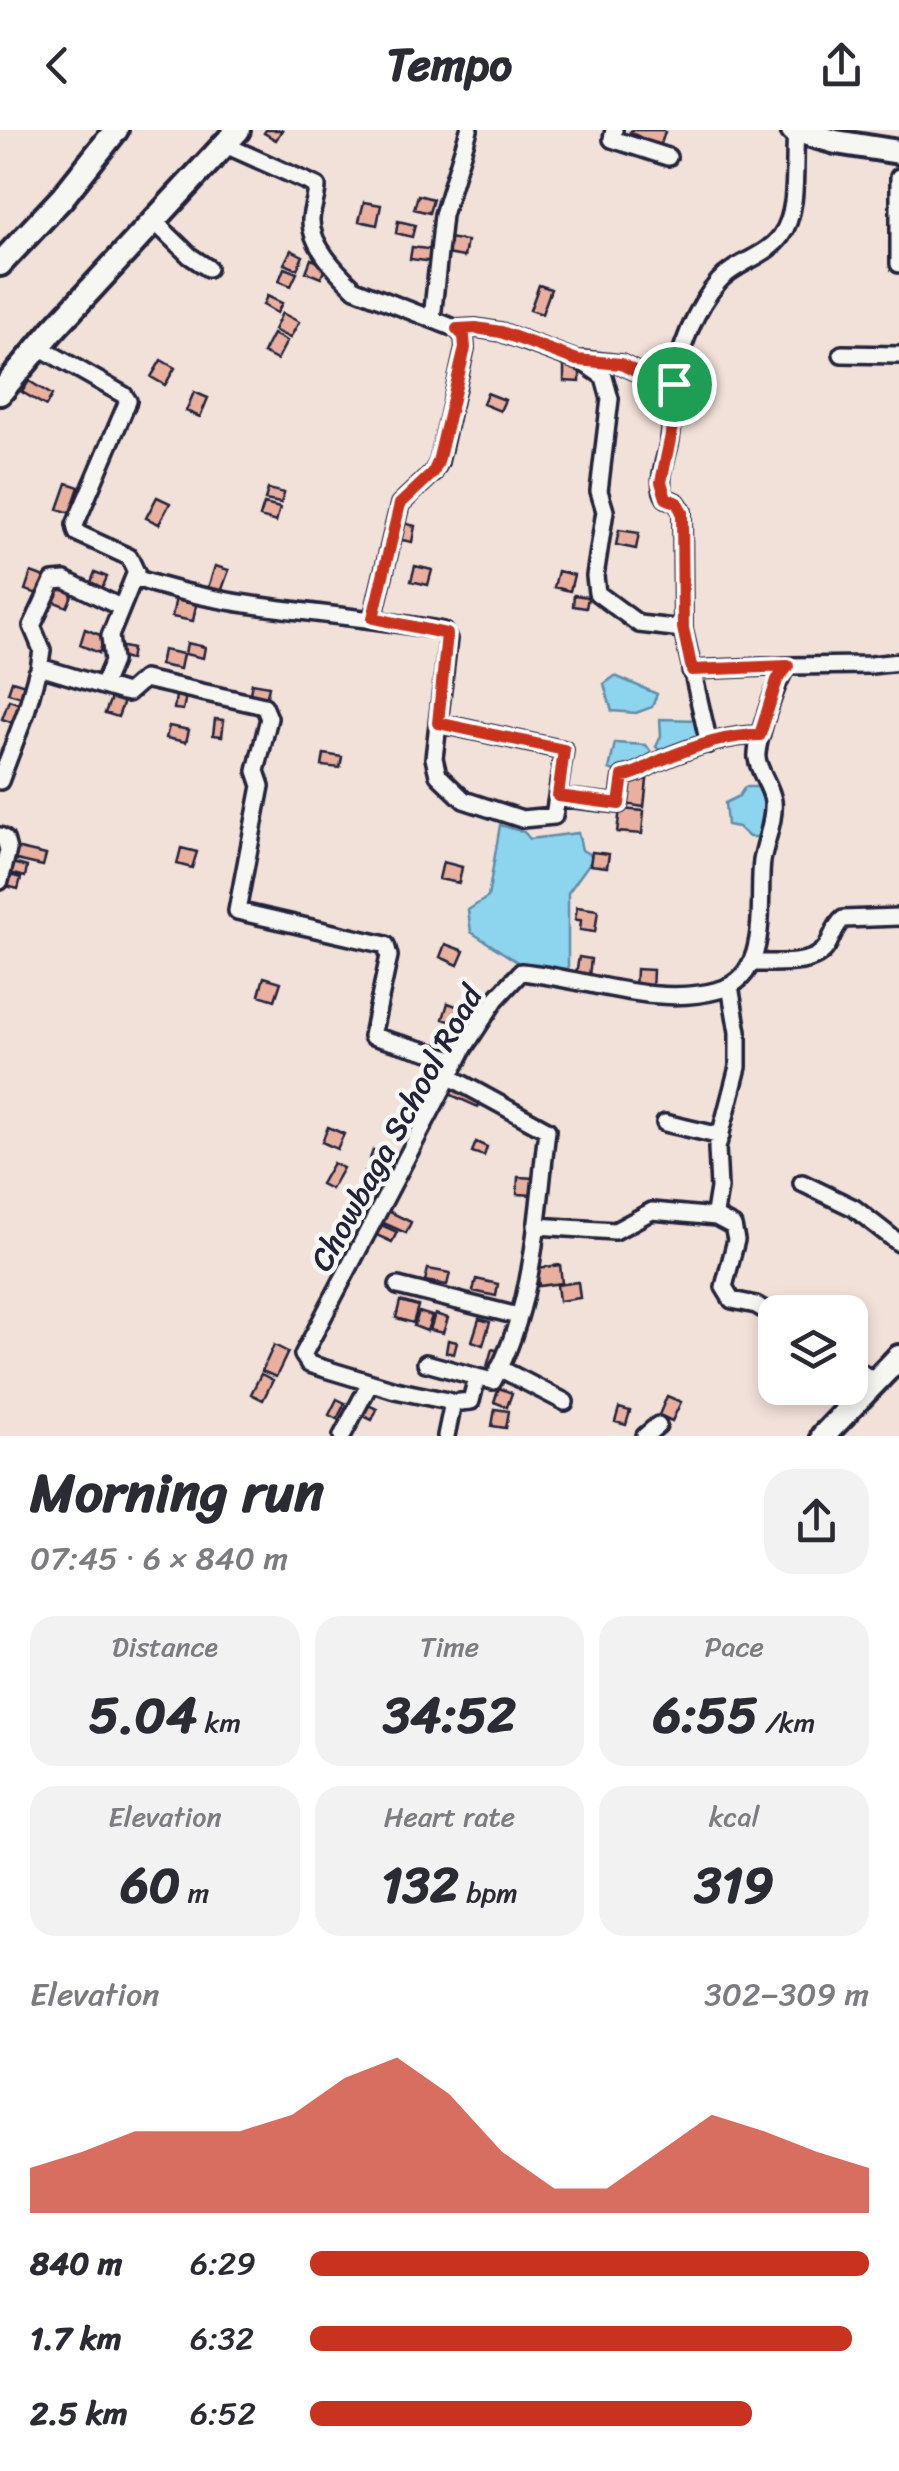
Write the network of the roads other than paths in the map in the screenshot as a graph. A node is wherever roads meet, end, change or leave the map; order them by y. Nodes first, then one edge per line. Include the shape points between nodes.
1 (116, 130) edge
2 (469, 130) edge
3 (614, 130) edge
4 (795, 130) edge
5 (231, 137) edge
6 (899, 152) edge
7 (668, 157) dead end
8 (899, 177) edge
9 (154, 221) junction
10 (0, 264) edge
11 (899, 264) edge
12 (208, 268) dead end
13 (432, 319) junction
14 (457, 329) junction
15 (39, 347) junction
16 (842, 354) dead end
17 (899, 355) edge
18 (577, 360) junction
19 (674, 384) junction
20 (0, 392) edge
21 (135, 578) junction
22 (120, 608) junction
23 (373, 618) junction
24 (683, 628) junction
25 (899, 662) edge
26 (788, 666) junction
27 (40, 669) junction
28 (692, 670) junction
29 (103, 685) junction
30 (438, 723) junction
31 (760, 735) junction
32 (709, 744) junction
33 (0, 781) edge
34 (558, 796) junction
35 (0, 836) edge
36 (0, 881) edge
37 (899, 917) edge
38 (752, 963) junction
39 (730, 986) junction
40 (458, 1060) junction
41 (450, 1077) junction
42 (665, 1124) dead end
43 (720, 1136) junction
44 (802, 1183) dead end
45 (716, 1218) junction
46 (536, 1226) junction
47 (899, 1243) edge
48 (398, 1286) dead end
49 (758, 1306) edge
50 (518, 1316) junction
51 (899, 1357) edge
52 (426, 1363) dead end
53 (500, 1368) junction
54 (477, 1377) junction
55 (868, 1377) edge
56 (875, 1382) junction
57 (370, 1383) junction
58 (565, 1402) dead end
59 (451, 1403) junction
60 (452, 1434) edge
61 (342, 1436) edge
62 (822, 1436) edge

1 - 10 street
2 - 13 street via 443,215
3 - 7 street via 612,139
4 - 6 street
4 - 19 street via 787,223 769,248 732,270 708,295
5 - 9 street
5 - 13 street via 317,186 311,226 344,278 364,294
8 - 11 street
9 - 12 street
9 - 15 street
13 - 14 street
14 - 18 street via 501,332
14 - 23 street via 465,348 443,446 433,473 400,504
15 - 20 street
15 - 21 street via 128,401 75,529 129,557
16 - 17 street
18 - 19 street via 621,364
18 - 24 street via 596,369 610,390 597,593 639,624
19 - 24 street via 661,482 662,494 682,512
21 - 22 street
21 - 23 street via 214,599
22 - 27 street via 66,580 53,581 32,626 42,650
22 - 29 street
23 - 30 street via 447,634
24 - 28 street
25 - 26 street
26 - 28 street
26 - 31 street
27 - 29 street
27 - 33 street
28 - 32 street
29 - 40 street via 128,692 144,679 264,706 269,718 256,771 261,786 237,912 386,946 372,1036
30 - 34 street via 564,750
30 - 34 street via 438,775 464,800 522,820 554,816
31 - 32 street
31 - 38 street via 759,769 773,799
32 - 34 street via 623,776 619,804
35 - 36 street via 8,850
37 - 38 street via 843,919 811,960
38 - 39 street
39 - 40 street, Chowbaga School Road via 658,995 521,972
39 - 43 street via 738,1067
40 - 41 street, Chowbaga School Road
41 - 46 street via 547,1130
41 - 57 street, Chowbaga School Road via 304,1355 310,1364
42 - 43 street
43 - 45 street
44 - 47 street via 854,1208
45 - 46 street via 652,1211 615,1231
45 - 49 street via 736,1232 725,1294
46 - 50 street via 531,1278
48 - 50 street
50 - 53 street
51 - 56 street
52 - 54 street
53 - 54 street via 492,1382
53 - 58 street
54 - 59 street via 472,1401
55 - 56 street
56 - 62 street
57 - 59 street, Chowbaga School Road
57 - 61 street
59 - 60 street

